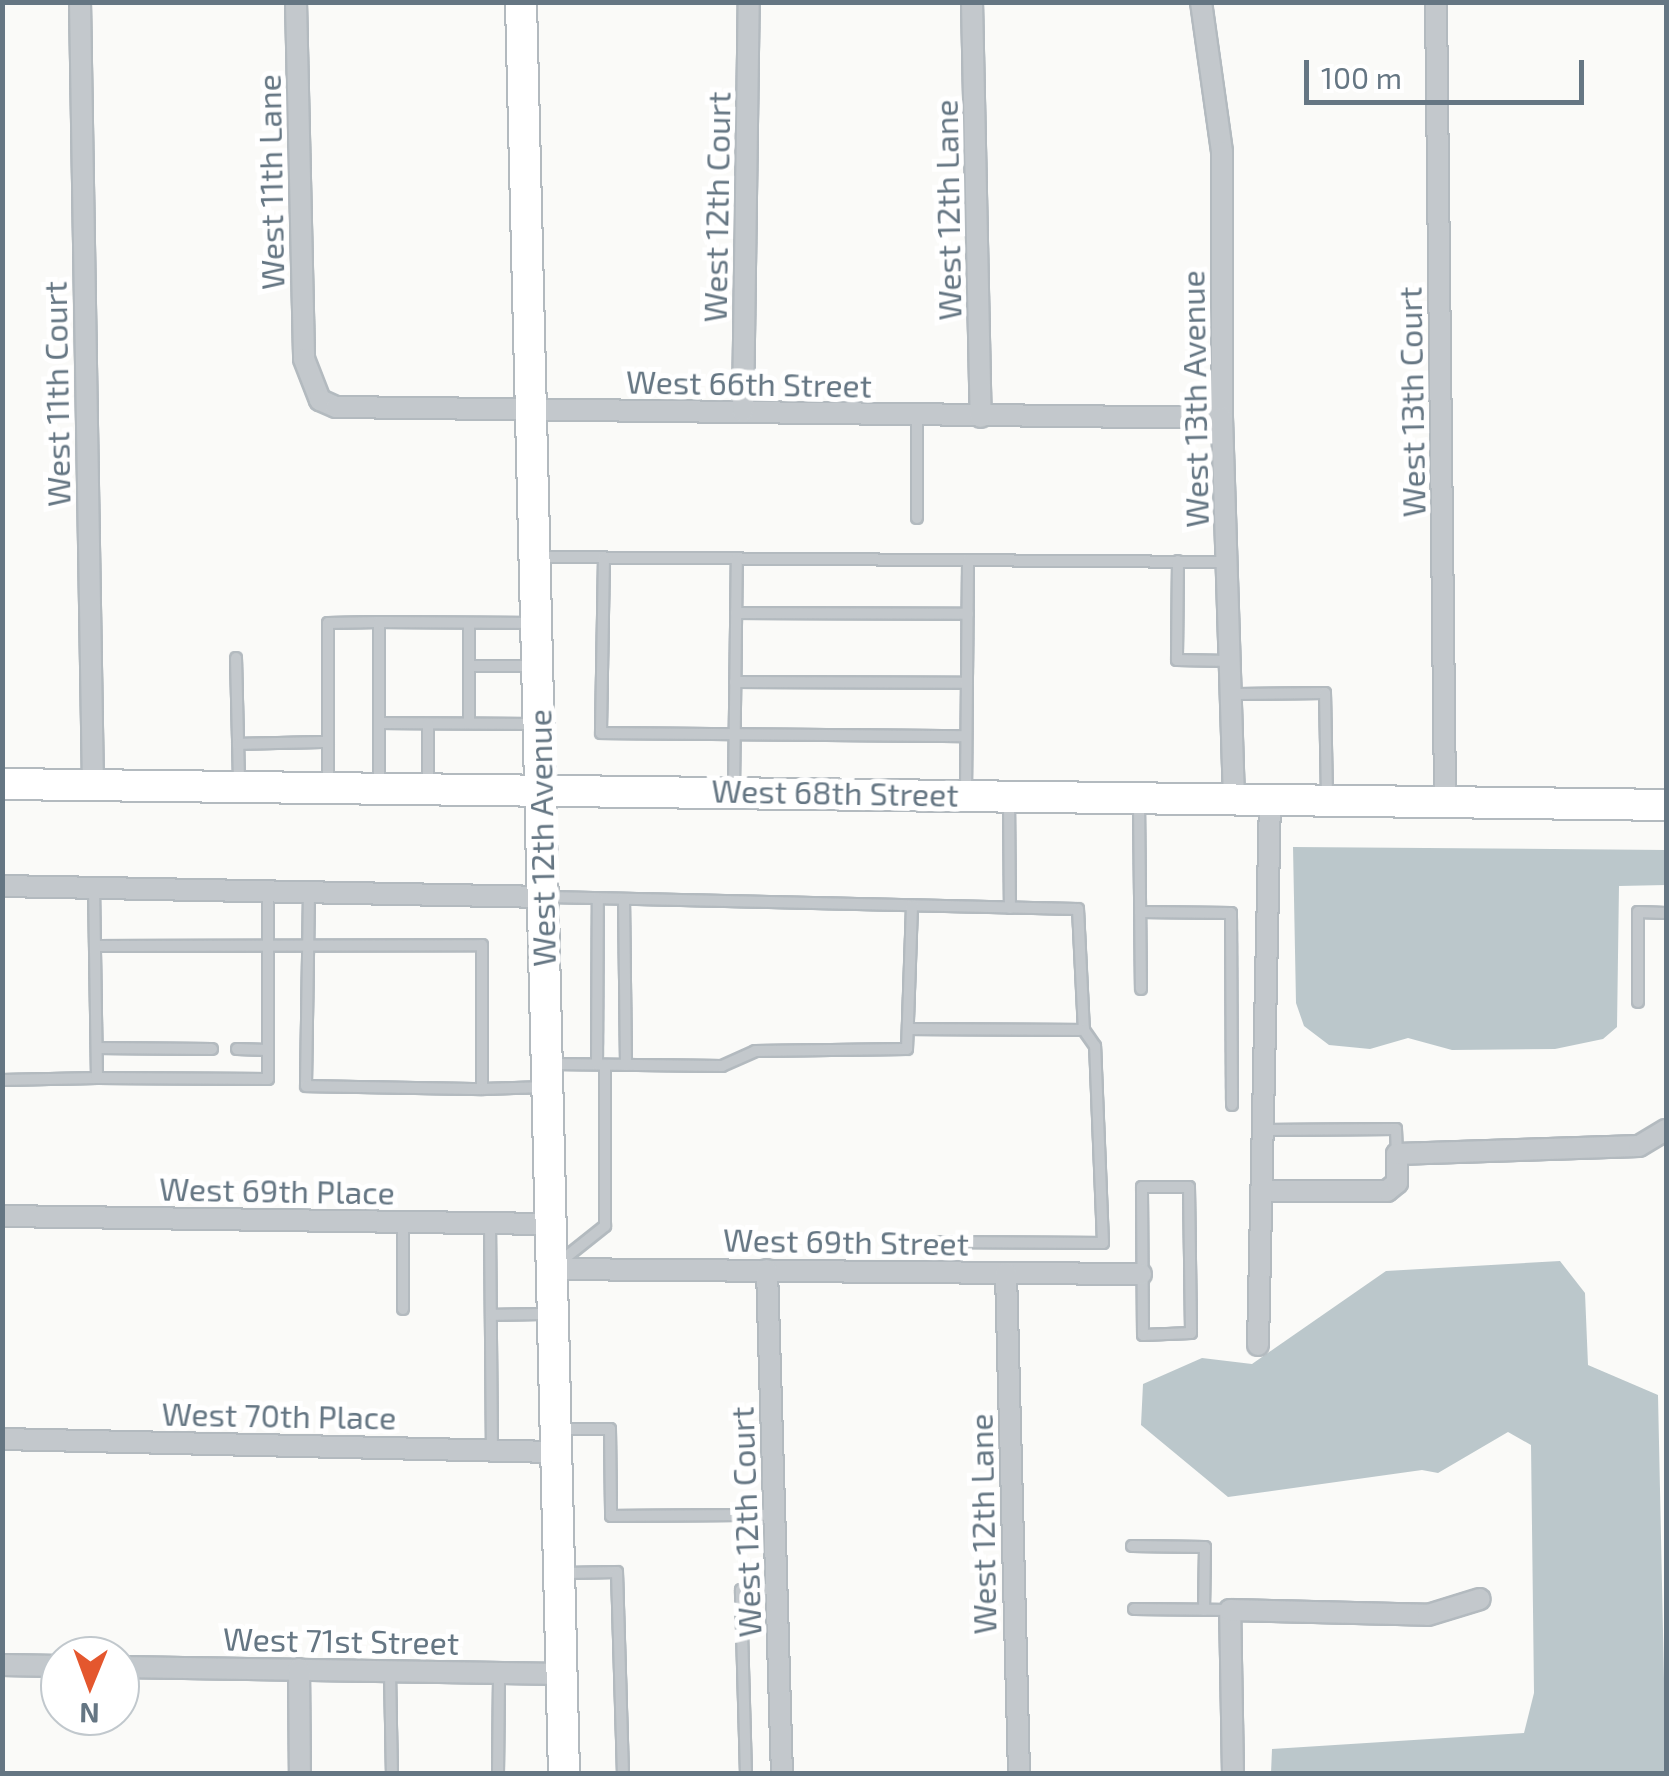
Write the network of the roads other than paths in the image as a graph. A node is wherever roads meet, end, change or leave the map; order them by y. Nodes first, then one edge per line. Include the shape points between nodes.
1 (80, 2) edge
2 (296, 2) edge
3 (521, 2) edge
4 (749, 2) edge
5 (972, 2) edge
6 (1202, 2) edge
7 (1436, 2) edge
8 (304, 360) joint
9 (532, 410) junction
10 (743, 412) junction
11 (917, 416) junction
12 (982, 417) junction
13 (1222, 418) junction
14 (917, 518) dead end
15 (535, 557) junction
16 (604, 558) junction
17 (737, 558) junction
18 (968, 560) junction
19 (1178, 561) junction
20 (1226, 562) junction
21 (736, 613) junction
22 (968, 614) junction
23 (379, 622) junction
24 (470, 622) junction
25 (536, 623) junction
26 (236, 658) dead end
27 (1230, 660) junction
28 (470, 666) junction
29 (538, 666) junction
30 (735, 682) junction
31 (967, 683) junction
32 (1231, 694) junction
33 (380, 724) junction
34 (428, 724) junction
35 (469, 724) junction
36 (539, 724) junction
37 (734, 735) junction
38 (966, 736) junction
39 (328, 742) junction
40 (238, 744) junction
41 (2, 784) edge
42 (93, 784) junction
43 (239, 786) junction
44 (328, 787) junction
45 (379, 787) junction
46 (428, 788) junction
47 (540, 789) junction
48 (734, 791) junction
49 (966, 794) junction
50 (1009, 794) junction
51 (1140, 796) junction
52 (1234, 797) junction
53 (1270, 798) junction
54 (1327, 799) junction
55 (1445, 801) junction
56 (1666, 805) edge
57 (2, 886) edge
58 (94, 888) junction
59 (268, 892) junction
60 (308, 892) junction
61 (543, 897) junction
62 (598, 898) junction
63 (624, 899) junction
64 (912, 906) junction
65 (1010, 908) junction
66 (1140, 912) junction
67 (1666, 913) edge
68 (95, 946) junction
69 (268, 946) junction
70 (308, 946) junction
71 (1140, 988) dead end
72 (1638, 1002) dead end
73 (908, 1028) junction
74 (1084, 1030) junction
75 (96, 1048) junction
76 (212, 1049) dead end
77 (237, 1050) dead end
78 (268, 1050) junction
79 (601, 1064) junction
80 (626, 1064) junction
81 (547, 1075) junction
82 (97, 1078) junction
83 (2, 1080) edge
84 (482, 1088) junction
85 (1232, 1105) dead end
86 (1264, 1130) junction
87 (1666, 1130) edge
88 (1396, 1154) junction
89 (1264, 1191) junction
90 (2, 1216) edge
91 (403, 1222) junction
92 (490, 1224) junction
93 (550, 1224) junction
94 (937, 1242) dead end
95 (551, 1269) junction
96 (768, 1270) junction
97 (1006, 1273) junction
98 (1141, 1274) junction
99 (403, 1309) dead end
100 (552, 1314) junction
101 (491, 1315) junction
102 (1258, 1345) dead end
103 (2, 1439) edge
104 (554, 1440) junction
105 (492, 1450) junction
106 (774, 1515) junction
107 (1132, 1546) dead end
108 (559, 1574) junction
109 (777, 1589) junction
110 (1480, 1599) dead end
111 (1134, 1609) dead end
112 (1204, 1610) junction
113 (1230, 1610) junction
114 (2, 1665) edge
115 (40, 1666) edge
116 (140, 1667) edge
117 (299, 1669) junction
118 (390, 1671) junction
119 (499, 1672) junction
120 (562, 1674) junction
121 (300, 1774) edge
122 (392, 1774) edge
123 (498, 1774) edge
124 (564, 1774) edge
125 (622, 1774) edge
126 (746, 1774) edge
127 (782, 1774) edge
128 (1019, 1774) edge
129 (1234, 1774) edge

1 - 42 street, West 11th Court
2 - 8 street, West 11th Lane
3 - 9 main road, West 12th Avenue
4 - 10 street, West 12th Court
5 - 12 street, West 12th Lane
6 - 13 street, West 13th Avenue via 1222,152
7 - 55 street, West 13th Court
8 - 9 street, West 66th Street via 320,400 336,407
9 - 10 street, West 66th Street
9 - 15 main road, West 12th Avenue
10 - 11 street, West 66th Street
11 - 12 street, West 66th Street
11 - 14 lane
12 - 13 street, West 66th Street
13 - 20 street, West 13th Avenue
15 - 16 lane
15 - 25 main road, West 12th Avenue
16 - 17 lane
16 - 37 lane via 601,733
17 - 18 lane
17 - 21 lane
18 - 19 lane
18 - 22 lane
19 - 20 lane
19 - 27 lane via 1177,660
20 - 27 street, West 13th Avenue
21 - 22 lane
21 - 30 lane
22 - 31 lane
23 - 24 lane
23 - 33 lane
23 - 39 lane via 328,622
24 - 25 lane
24 - 28 lane
25 - 29 main road, West 12th Avenue
26 - 40 lane
27 - 32 street, West 13th Avenue
28 - 29 lane
28 - 35 lane
29 - 36 main road, West 12th Avenue
30 - 31 lane
30 - 37 lane
31 - 38 lane
32 - 52 street, West 13th Avenue
32 - 54 lane via 1325,693
33 - 34 lane
33 - 45 lane
34 - 35 lane
34 - 46 lane
35 - 36 lane
36 - 47 main road, West 12th Avenue
37 - 38 lane
37 - 48 lane
38 - 49 lane
39 - 40 lane
39 - 44 lane
40 - 43 lane
41 - 42 main road, West 68th Street
42 - 43 main road, West 68th Street
43 - 44 main road, West 68th Street
44 - 45 main road, West 68th Street
45 - 46 main road, West 68th Street
46 - 47 main road, West 68th Street
47 - 48 main road, West 68th Street
47 - 61 main road, West 12th Avenue
48 - 49 main road, West 68th Street
49 - 50 main road, West 68th Street
50 - 51 main road, West 68th Street
50 - 65 lane
51 - 52 main road, West 68th Street
51 - 66 lane
52 - 53 main road, West 68th Street
53 - 54 main road, West 68th Street
53 - 86 street
54 - 55 main road, West 68th Street
55 - 56 main road, West 68th Street
57 - 58 street
58 - 59 street
58 - 68 lane
59 - 60 street
59 - 69 lane
60 - 61 street
60 - 70 lane
61 - 62 lane
61 - 81 main road, West 12th Avenue
62 - 63 lane
62 - 79 lane
63 - 64 lane
63 - 80 lane
64 - 65 lane
64 - 73 lane
65 - 74 lane via 1078,910
66 - 71 lane
66 - 85 lane via 1232,913
67 - 72 lane via 1638,912
68 - 69 lane
68 - 75 lane
69 - 70 lane
69 - 78 lane
70 - 84 lane via 306,1086
70 - 84 lane via 482,945
73 - 74 lane
73 - 80 lane via 906,1049 754,1051 722,1066
74 - 94 lane via 1096,1046 1103,1244
75 - 76 lane
75 - 82 lane
77 - 78 lane
78 - 82 lane via 268,1079
79 - 80 lane
79 - 81 lane
79 - 95 lane via 605,1226
81 - 84 lane
81 - 93 main road, West 12th Avenue
82 - 83 lane
86 - 88 lane via 1396,1129
86 - 89 street
87 - 88 street via 1639,1146
88 - 89 street via 1397,1183 1387,1191
89 - 102 street
90 - 91 street, West 69th Place
91 - 92 street, West 69th Place
91 - 99 lane
92 - 93 street, West 69th Place
92 - 101 lane
93 - 95 main road, West 12th Avenue
95 - 96 street, West 69th Street
95 - 100 main road, West 12th Avenue
96 - 97 street, West 69th Street
96 - 106 street, West 12th Court
97 - 98 street, West 69th Street
97 - 128 street, West 12th Lane
98 - 98 lane via 1143,1335 1191,1332 1189,1187 1142,1187
100 - 101 lane
100 - 104 main road, West 12th Avenue
101 - 105 lane
103 - 105 street, West 70th Place
104 - 105 street, West 70th Place
104 - 106 lane via 610,1429 610,1516
104 - 108 main road, West 12th Avenue
106 - 109 street, West 12th Court
107 - 112 lane via 1205,1547
108 - 120 main road, West 12th Avenue
108 - 125 lane via 617,1572
109 - 126 lane via 741,1590
109 - 127 street, West 12th Court
110 - 113 street via 1428,1614
111 - 112 lane
112 - 113 lane
113 - 129 street
114 - 115 street
116 - 117 street, West 71st Street
117 - 118 street, West 71st Street
117 - 121 street
118 - 119 street, West 71st Street
118 - 122 lane
119 - 120 street, West 71st Street
119 - 123 lane
120 - 124 main road, West 12th Avenue

